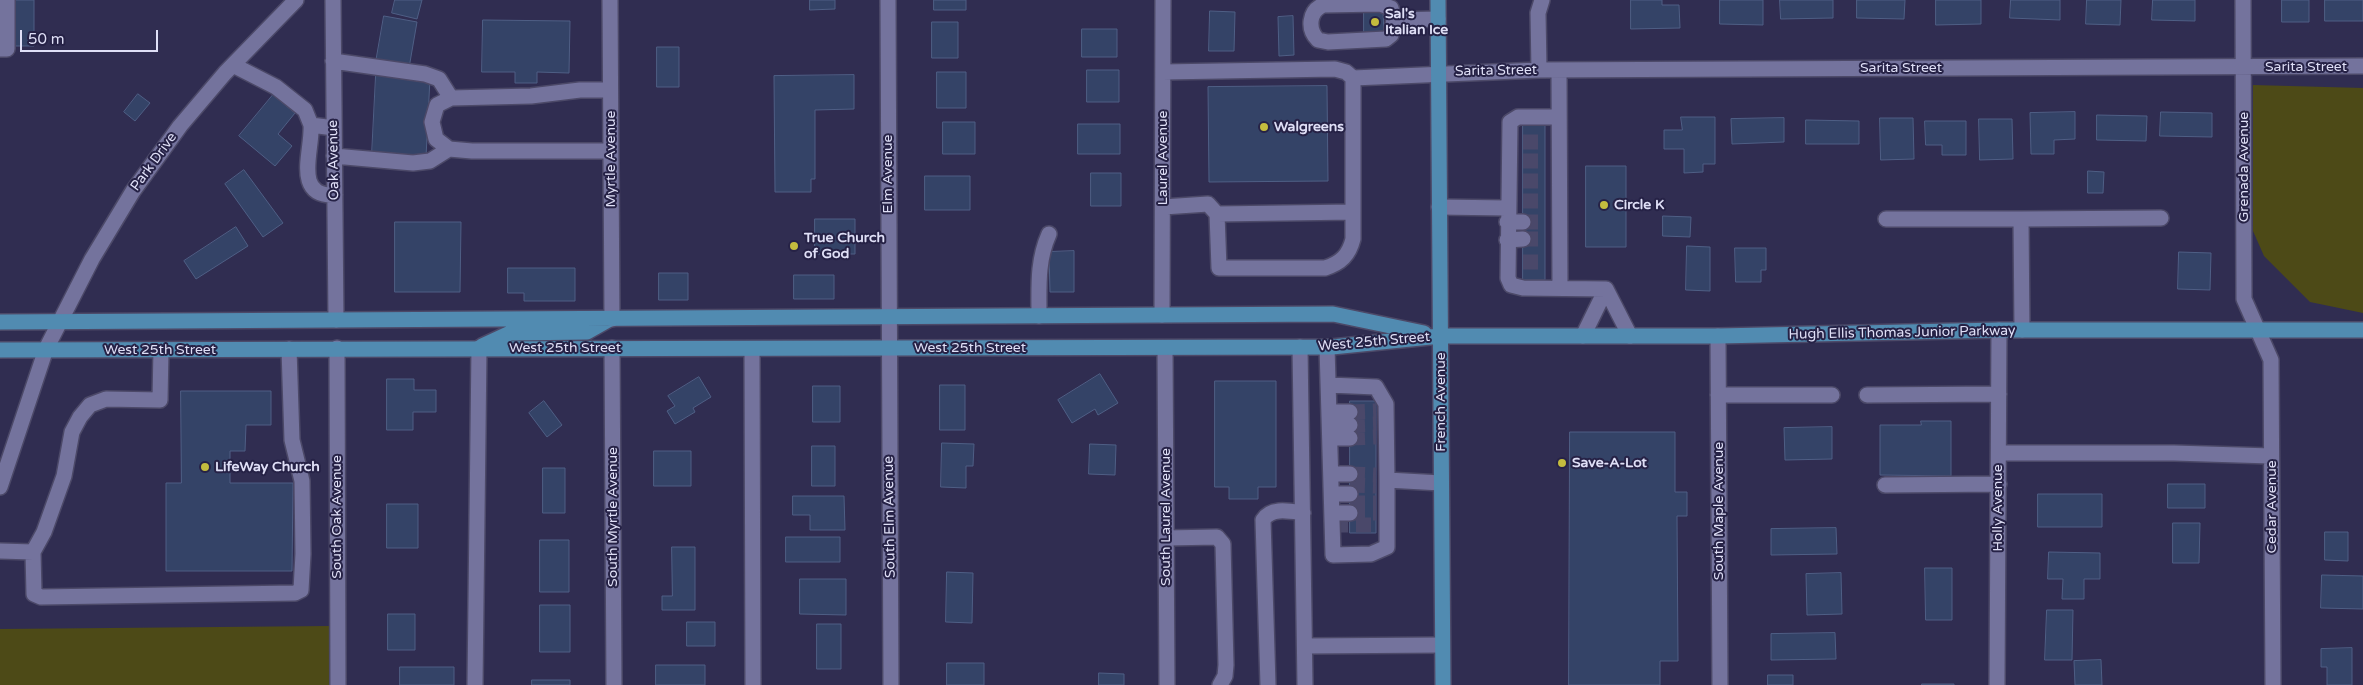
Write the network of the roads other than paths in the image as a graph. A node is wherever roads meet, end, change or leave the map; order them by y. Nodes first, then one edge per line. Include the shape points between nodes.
1 (7, 0) edge
2 (296, 0) edge
3 (333, 0) edge
4 (610, 0) edge
5 (888, 0) edge
6 (1164, 0) edge
7 (1438, 0) edge
8 (1542, 0) edge
9 (2243, 0) edge
10 (1438, 19) junction
11 (1394, 20) junction
12 (0, 49) edge
13 (333, 62) junction
14 (233, 65) junction
15 (2363, 66) edge
16 (2244, 67) junction
17 (1539, 70) junction
18 (1559, 70) junction
19 (1163, 72) junction
20 (1439, 72) junction
21 (1353, 78) junction
22 (610, 90) junction
23 (450, 98) junction
24 (1559, 117) junction
25 (312, 126) junction
26 (334, 128) junction
27 (449, 149) junction
28 (610, 151) junction
29 (334, 156) junction
30 (335, 195) junction
31 (1163, 206) junction
32 (1440, 207) junction
33 (1511, 208) junction
34 (1353, 212) junction
35 (1217, 214) junction
36 (2161, 218) dead end
37 (1886, 219) dead end
38 (2021, 219) junction
39 (1523, 222) dead end
40 (1049, 234) dead end
41 (1523, 239) tunnel mouth
42 (1507, 240) junction
43 (1560, 288) junction
44 (1606, 289) junction
45 (1162, 315) junction
46 (1039, 316) junction
47 (888, 317) junction
48 (612, 319) junction
49 (336, 320) junction
50 (0, 322) edge
51 (60, 322) junction
52 (2000, 330) junction
53 (2022, 330) junction
54 (2363, 330) edge
55 (2259, 331) junction
56 (1440, 336) junction
57 (1583, 336) junction
58 (1630, 336) junction
59 (1718, 336) junction
60 (1300, 347) junction
61 (1327, 347) junction
62 (337, 348) junction
63 (479, 348) junction
64 (612, 348) junction
65 (1164, 348) junction
66 (46, 349) junction
67 (289, 349) junction
68 (752, 349) junction
69 (888, 349) junction
70 (0, 350) edge
71 (161, 350) junction
72 (1329, 385) junction
73 (1999, 394) junction
74 (1718, 395) junction
75 (1832, 395) dead end
76 (1867, 395) dead end
77 (1330, 425) junction
78 (1999, 453) junction
79 (2271, 456) junction
80 (1441, 483) junction
81 (1999, 484) junction
82 (1885, 485) dead end
83 (0, 487) edge
84 (1332, 494) junction
85 (1382, 498) junction
86 (1303, 512) junction
87 (1166, 538) junction
88 (0, 551) edge
89 (33, 552) junction
90 (1442, 645) junction
91 (1305, 646) junction
92 (338, 685) edge
93 (475, 685) edge
94 (614, 685) edge
95 (753, 685) edge
96 (891, 685) edge
97 (1167, 685) edge
98 (1220, 685) edge
99 (1268, 685) edge
100 (1305, 685) edge
101 (1443, 685) edge
102 (1720, 685) edge
103 (1998, 685) edge
104 (2273, 685) edge

1 - 12 street via 7,49
2 - 14 street, Park Drive
3 - 13 street, Oak Avenue
4 - 22 street, Myrtle Avenue
5 - 47 street, Elm Avenue
6 - 19 street, Laurel Avenue
7 - 10 main road, French Avenue
8 - 17 street via 1538,13
9 - 16 street, Grenada Avenue
10 - 11 street
10 - 20 main road, French Avenue
11 - 11 street via 1388,6 1323,5 1314,10 1311,27 1315,37 1323,41 1378,40 1391,35
13 - 23 street via 425,74 439,79
13 - 26 street, Oak Avenue
14 - 25 street via 276,87 305,110
14 - 51 street, Park Drive via 180,126 133,191 92,259
15 - 16 street, Sarita Street
16 - 18 street, Sarita Street
16 - 55 street, Grenada Avenue via 2244,299
17 - 18 street, Sarita Street
17 - 20 street, Sarita Street
18 - 24 street
19 - 21 street via 1335,69
19 - 31 street, Laurel Avenue
20 - 21 street, Sarita Street
20 - 32 main road, French Avenue
21 - 34 street
22 - 23 street
22 - 28 street, Myrtle Avenue
23 - 27 street via 437,106 432,122 436,139
24 - 33 street via 1518,117 1510,122 1516,142 1516,181
24 - 43 street via 1552,142 1552,262
25 - 26 street
25 - 30 street via 306,174 316,191
26 - 29 street, Oak Avenue
27 - 28 street
27 - 29 street via 430,161 413,163
28 - 48 street, Myrtle Avenue
29 - 30 street, Oak Avenue
30 - 49 street, Oak Avenue
31 - 35 street via 1208,204
31 - 45 street, Laurel Avenue
32 - 33 street
32 - 56 main road, French Avenue
33 - 39 street
33 - 42 street
34 - 35 street
34 - 35 street via 1350,250 1344,259 1325,268 1219,268
36 - 38 street
37 - 38 street
38 - 53 street
40 - 46 street via 1039,266
41 - 42 street
42 - 43 street via 1515,263 1508,278 1511,286
43 - 44 street
44 - 57 street
44 - 58 street
45 - 46 main road, West 25th Street
45 - 56 main road, West 25th Street via 1333,314
46 - 47 main road, West 25th Street
47 - 48 main road, West 25th Street
47 - 69 street, Elm Avenue
48 - 49 main road, West 25th Street
48 - 63 main road via 587,332 510,333
49 - 51 main road, West 25th Street
50 - 51 main road, West 25th Street
51 - 66 street, Park Drive
52 - 53 main road, Hugh Ellis Thomas Junior Parkway
52 - 59 main road, Hugh Ellis Thomas Junior Parkway
52 - 73 street, Holly Avenue
53 - 55 main road, Hugh Ellis Thomas Junior Parkway
54 - 55 main road, Hugh Ellis Thomas Junior Parkway
55 - 79 street, Cedar Avenue via 2271,360
56 - 57 main road, Hugh Ellis Thomas Junior Parkway
56 - 61 main road, West 25th Street
56 - 80 main road, French Avenue
57 - 58 main road, Hugh Ellis Thomas Junior Parkway
58 - 59 main road, Hugh Ellis Thomas Junior Parkway
59 - 74 street, South Maple Avenue
60 - 61 main road, West 25th Street
60 - 65 main road, West 25th Street
60 - 86 street
61 - 72 street
62 - 63 main road, West 25th Street
62 - 67 main road, West 25th Street
62 - 92 street, South Oak Avenue
63 - 64 main road, West 25th Street
63 - 93 street
64 - 68 main road, West 25th Street
64 - 94 street, South Myrtle Avenue
65 - 69 main road, West 25th Street
65 - 87 street, South Laurel Avenue
66 - 70 main road, West 25th Street
66 - 71 main road, West 25th Street
66 - 83 street, Park Drive
67 - 71 main road, West 25th Street
67 - 89 street via 292,440 302,481 301,590 286,594 41,597 34,594
68 - 69 main road, West 25th Street
68 - 95 street
69 - 96 street, South Elm Avenue
71 - 89 street via 160,400 106,399 90,405 72,432 64,476 44,532
72 - 77 street
72 - 85 street via 1376,387 1386,404 1381,424
73 - 76 street
73 - 78 street, Holly Avenue
74 - 75 street
74 - 102 street, South Maple Avenue
77 - 77 street via 1350,425
77 - 84 street
78 - 79 street
78 - 81 street, Holly Avenue
79 - 104 street, Cedar Avenue
80 - 85 street
80 - 90 main road, French Avenue
81 - 82 street
81 - 103 street, Holly Avenue
84 - 84 street via 1350,494
84 - 85 street via 1333,555 1371,554 1387,547
86 - 91 street
86 - 99 street via 1273,512 1263,520
87 - 97 street, South Laurel Avenue
87 - 98 street via 1218,537 1223,544 1226,665
88 - 89 street
90 - 91 street
90 - 101 main road, French Avenue
91 - 100 street

